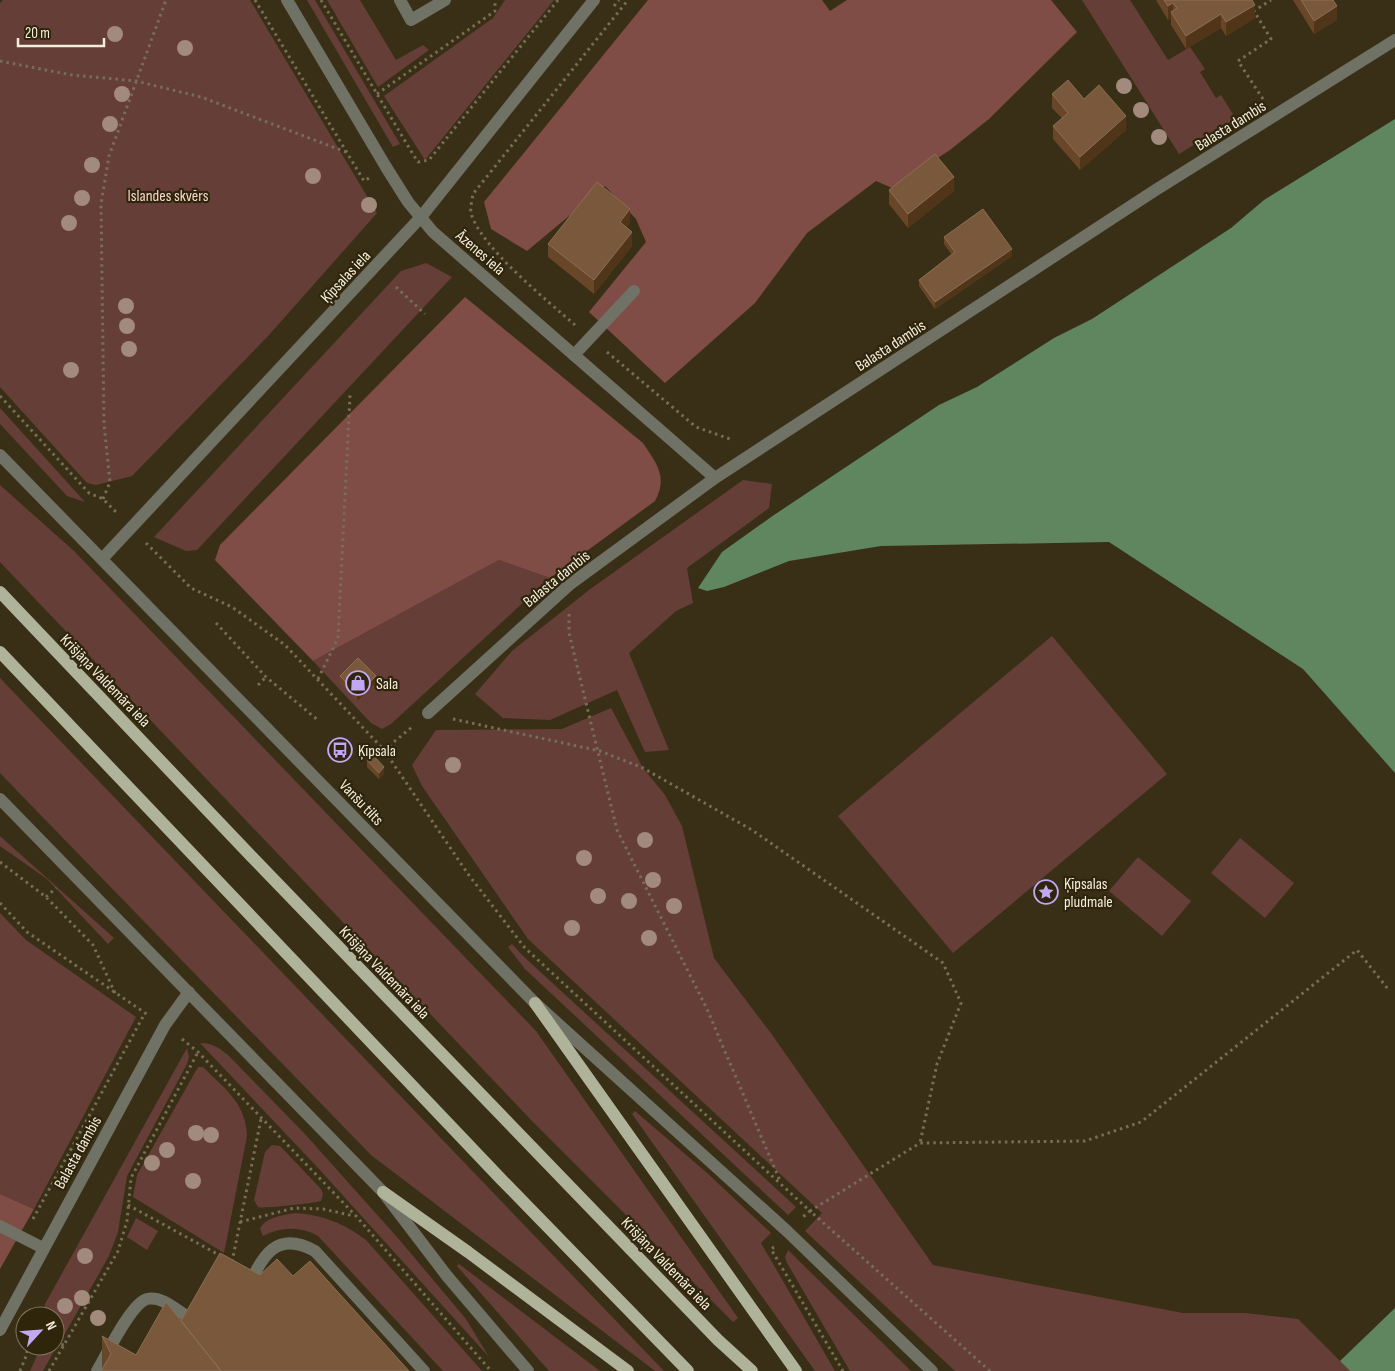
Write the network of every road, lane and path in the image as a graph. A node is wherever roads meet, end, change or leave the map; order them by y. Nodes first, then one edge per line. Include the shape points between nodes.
1 (166, 0) edge
2 (255, 0) edge
3 (287, 0) edge
4 (321, 0) edge
5 (400, 0) edge
6 (445, 0) edge
7 (494, 0) edge
8 (558, 0) edge
9 (594, 0) edge
10 (628, 0) edge
11 (1271, 0) edge
12 (1395, 40) edge
13 (0, 61) edge
14 (136, 81) junction
15 (377, 94) junction
16 (1261, 97) dead end
17 (411, 151) junction
18 (346, 152) junction
19 (406, 154) dead end
20 (364, 181) dead end
21 (421, 216) junction
22 (396, 287) dead end
23 (634, 291) dead end
24 (425, 314) dead end
25 (590, 337) junction
26 (574, 355) junction
27 (350, 395) dead end
28 (0, 396) edge
29 (738, 442) dead end
30 (0, 455) edge
31 (715, 478) junction
32 (103, 498) junction
33 (122, 505) dead end
34 (116, 512) junction
35 (131, 528) junction
36 (102, 559) junction
37 (0, 592) edge
38 (568, 606) dead end
39 (216, 623) dead end
40 (0, 652) edge
41 (266, 676) junction
42 (318, 679) junction
43 (258, 685) dead end
44 (428, 713) junction
45 (319, 721) dead end
46 (384, 750) junction
47 (600, 751) junction
48 (0, 799) edge
49 (0, 862) edge
50 (56, 888) dead end
51 (46, 897) junction
52 (0, 903) edge
53 (525, 948) dead end
54 (1388, 988) dead end
55 (189, 992) junction
56 (115, 994) junction
57 (535, 1003) junction
58 (145, 1013) junction
59 (166, 1025) junction
60 (198, 1052) junction
61 (261, 1118) junction
62 (920, 1143) junction
63 (781, 1184) dead end
64 (384, 1192) junction
65 (128, 1205) junction
66 (356, 1216) junction
67 (240, 1222) junction
68 (0, 1226) edge
69 (23, 1238) junction
70 (43, 1248) junction
71 (252, 1278) junction
72 (260, 1294) edge
73 (243, 1302) edge
74 (185, 1315) edge
75 (0, 1330) edge
76 (65, 1345) edge
77 (26, 1356) edge
78 (58, 1356) edge
79 (526, 1370) edge
80 (20, 1371) edge
81 (49, 1371) edge
82 (97, 1371) edge
83 (424, 1371) edge
84 (491, 1371) edge
85 (628, 1371) edge
86 (688, 1371) edge
87 (752, 1371) edge
88 (796, 1371) edge
89 (932, 1371) edge
90 (990, 1371) edge

1 - 14 path
2 - 18 path
3 - 21 street, Āzenes iela via 386,168
4 - 15 path
5 - 6 street via 411,20
7 - 15 path via 495,11
8 - 17 path via 430,160 418,162
9 - 21 street, Ķīpsalas iela
10 - 25 path via 473,194 470,212 483,235 517,274
11 - 16 path via 1254,11 1272,40 1238,61
12 - 31 street, Balasta dambis via 1154,191
13 - 14 path via 72,75
14 - 18 path via 201,97
14 - 32 path via 109,156 101,204 104,424 110,482
15 - 17 path
17 - 19 path
18 - 20 path
21 - 26 street, Āzenes iela via 433,232
21 - 35 street, Ķīpsalas iela
22 - 24 path
23 - 25 street
25 - 26 street
25 - 29 path via 696,427
26 - 31 street, Āzenes iela
27 - 42 path via 338,638
28 - 32 path via 88,492
30 - 36 street, Vanšu tilts
31 - 44 street, Balasta dambis via 569,585
32 - 34 path
33 - 34 path
34 - 35 path
35 - 36 street, Ķīpsalas iela
35 - 42 path via 191,588 232,607 285,645
36 - 57 street, Vanšu tilts
37 - 87 main road, Krišjāņa Valdemāra iela via 251,856
38 - 47 path via 569,632
39 - 41 path
40 - 86 main road
41 - 43 path
41 - 45 path
42 - 46 path
44 - 46 path
44 - 47 path
46 - 53 path via 468,874
47 - 62 path via 643,768 752,830 943,963 961,1003 937,1064
47 - 63 path via 617,830 707,1009
48 - 55 street
49 - 51 path
50 - 51 path
51 - 56 path via 93,945
52 - 56 path via 27,932
54 - 62 path via 1357,950 1141,1122 1085,1142
55 - 59 street, Balasta dambis
55 - 64 street
56 - 58 path
57 - 88 main road
57 - 89 street, Vanšu tilts via 788,1232
58 - 59 path
58 - 69 path
59 - 60 path
59 - 70 street, Balasta dambis
60 - 61 path
60 - 65 path via 131,1178
61 - 66 path
61 - 67 path
62 - 90 path via 810,1211
64 - 79 street via 447,1276
64 - 85 main road
65 - 67 path via 231,1263
65 - 76 path via 118,1251
66 - 67 path via 323,1209 294,1208
66 - 84 path
68 - 69 street
69 - 70 street
70 - 75 street, Balasta dambis
71 - 72 street
71 - 73 street
71 - 83 street via 261,1259 273,1248 301,1243 315,1251
74 - 82 street via 163,1301 147,1299 136,1306
77 - 80 path
78 - 81 path

